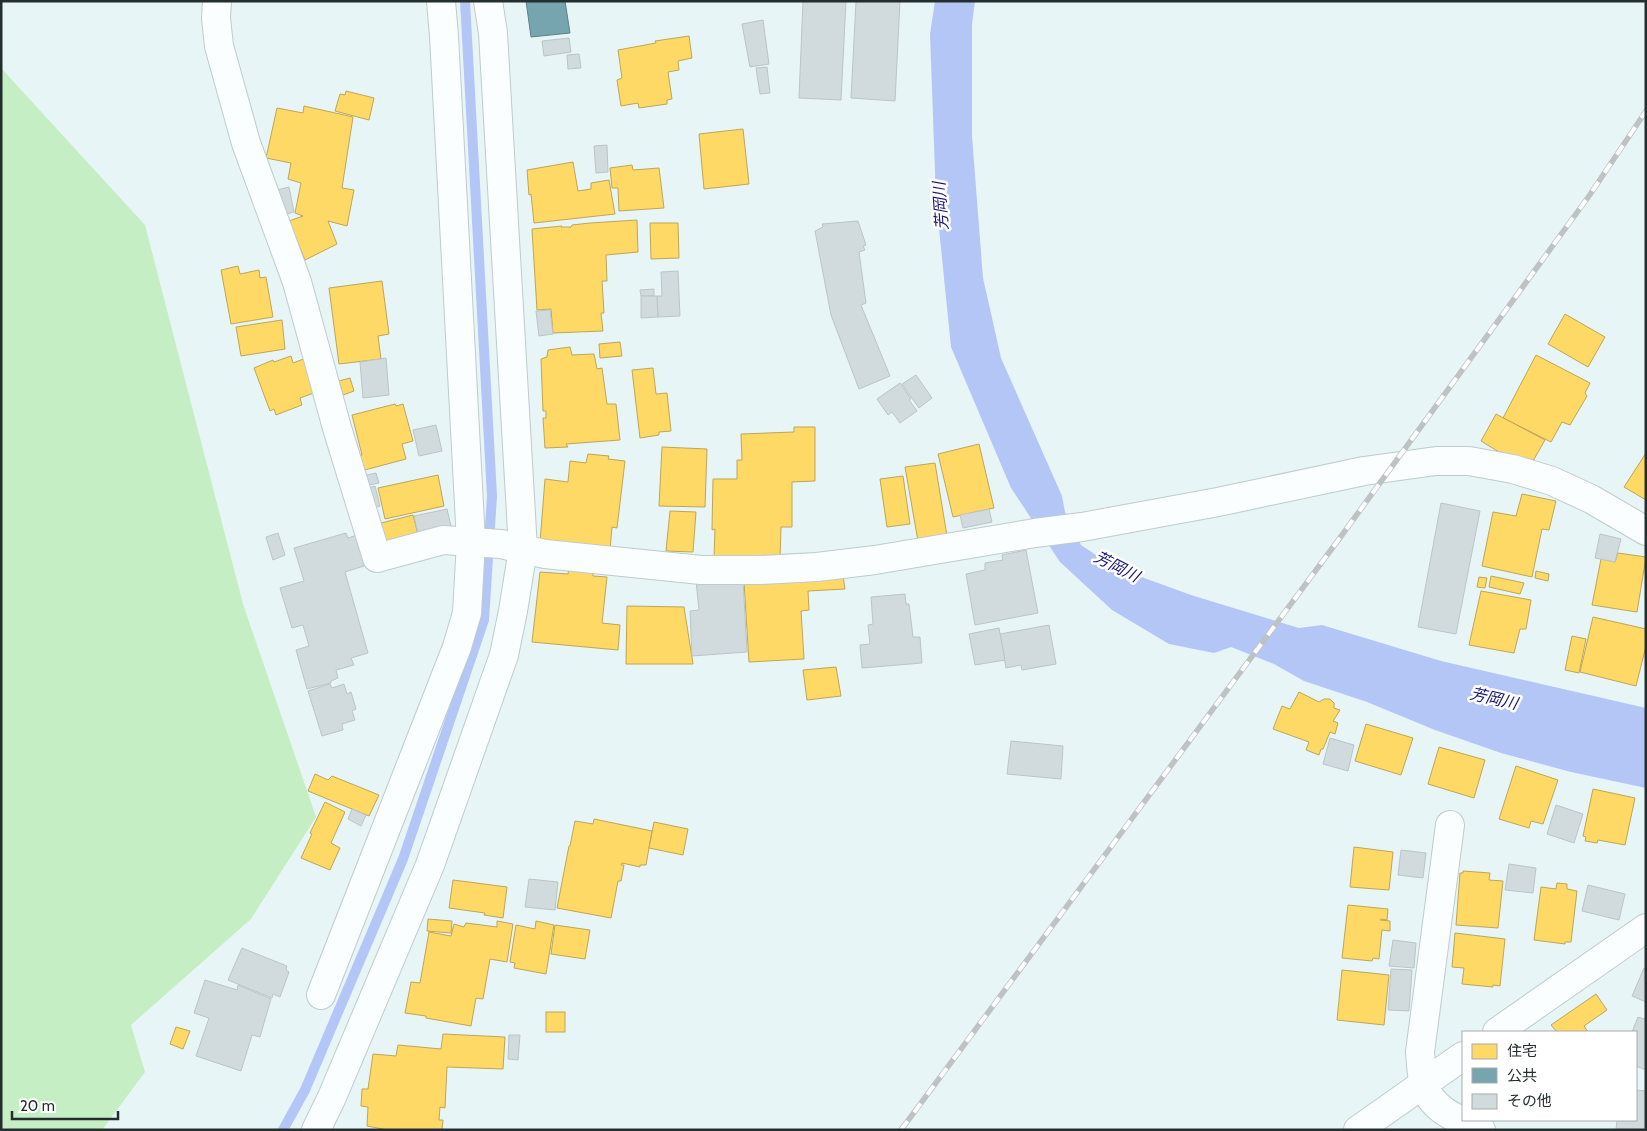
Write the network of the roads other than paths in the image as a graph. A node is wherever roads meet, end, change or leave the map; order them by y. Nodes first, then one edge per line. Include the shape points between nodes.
1 (217, 1) edge
2 (441, 1) edge
3 (488, 1) edge
4 (1646, 531) edge
5 (493, 544) junction
6 (1450, 825) dead end
7 (1646, 928) edge
8 (321, 995) dead end
9 (1498, 1031) edge
10 (1462, 1057) edge
11 (1424, 1084) junction
12 (1462, 1121) edge
13 (1462, 1121) edge
14 (316, 1130) edge
15 (1358, 1130) edge
16 (1480, 1130) edge

1 - 5 street via 219,46 246,142 297,282 377,558 442,540
2 - 5 street
3 - 5 street via 495,63
4 - 5 street via 1552,481 1470,461 1436,461 1364,471 1082,527 817,567 701,570 544,554
5 - 8 street via 457,647
5 - 14 street via 513,611 504,654 430,865
6 - 11 street via 1420,1052
7 - 9 street
10 - 11 street
11 - 13 street via 1430,1098 1443,1111
11 - 15 street
12 - 16 street

